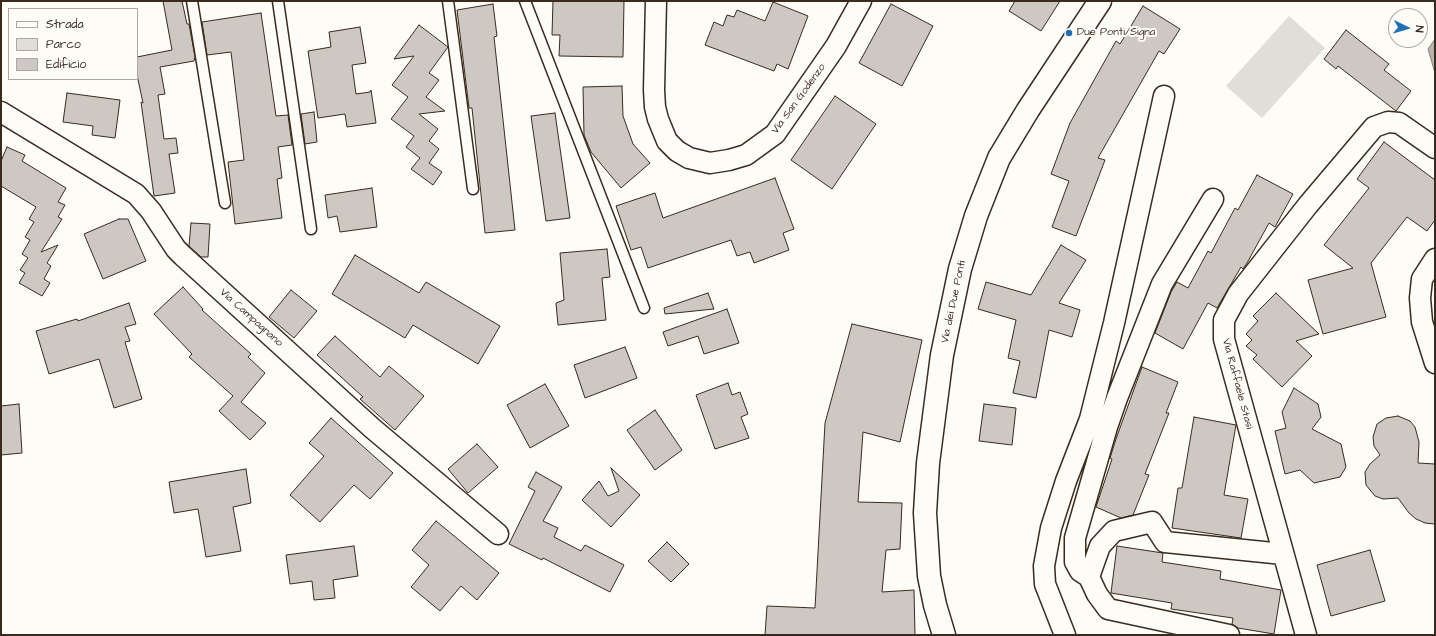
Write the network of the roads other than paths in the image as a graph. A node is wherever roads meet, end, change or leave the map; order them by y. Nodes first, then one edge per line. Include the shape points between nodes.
1 (192, 1) edge
2 (278, 1) edge
3 (448, 1) edge
4 (526, 1) edge
5 (656, 1) edge
6 (861, 1) edge
7 (1100, 1) edge
8 (1164, 96) dead end
9 (1, 112) edge
10 (1435, 148) edge
11 (474, 189) dead end
12 (1213, 199) dead end
13 (225, 202) dead end
14 (310, 229) dead end
15 (1435, 259) edge
16 (644, 308) dead end
17 (1435, 363) edge
18 (1098, 423) junction
19 (498, 534) dead end
20 (1284, 554) junction
21 (1088, 577) junction
22 (944, 635) edge
23 (1065, 635) edge
24 (1230, 635) edge
25 (1306, 635) edge

1 - 13 lane
2 - 14 lane
3 - 11 lane
4 - 16 lane
5 - 6 street, Via San Godenzo via 654,90 658,119 667,141 677,151 689,158 710,163 746,155 775,134 836,46
7 - 22 street, Via dei Due Ponti via 1028,110 1000,158 976,216 960,268 942,355 928,463 925,513 929,576
8 - 18 street via 1114,323
9 - 19 street, Via Campagnano via 136,194 183,256 372,428
10 - 20 street, Via Raffaele Stasi via 1399,123 1388,122 1374,127 1242,288 1224,320 1224,339
12 - 18 street via 1162,284
15 - 17 street via 1422,279 1420,298 1422,322
18 - 21 street via 1075,538 1075,562 1080,571
18 - 23 street via 1066,481 1051,528 1044,566 1045,584
20 - 21 street via 1166,542 1152,522 1114,531 1100,546
20 - 25 street, Via Raffaele Stasi
21 - 24 street via 1108,609

